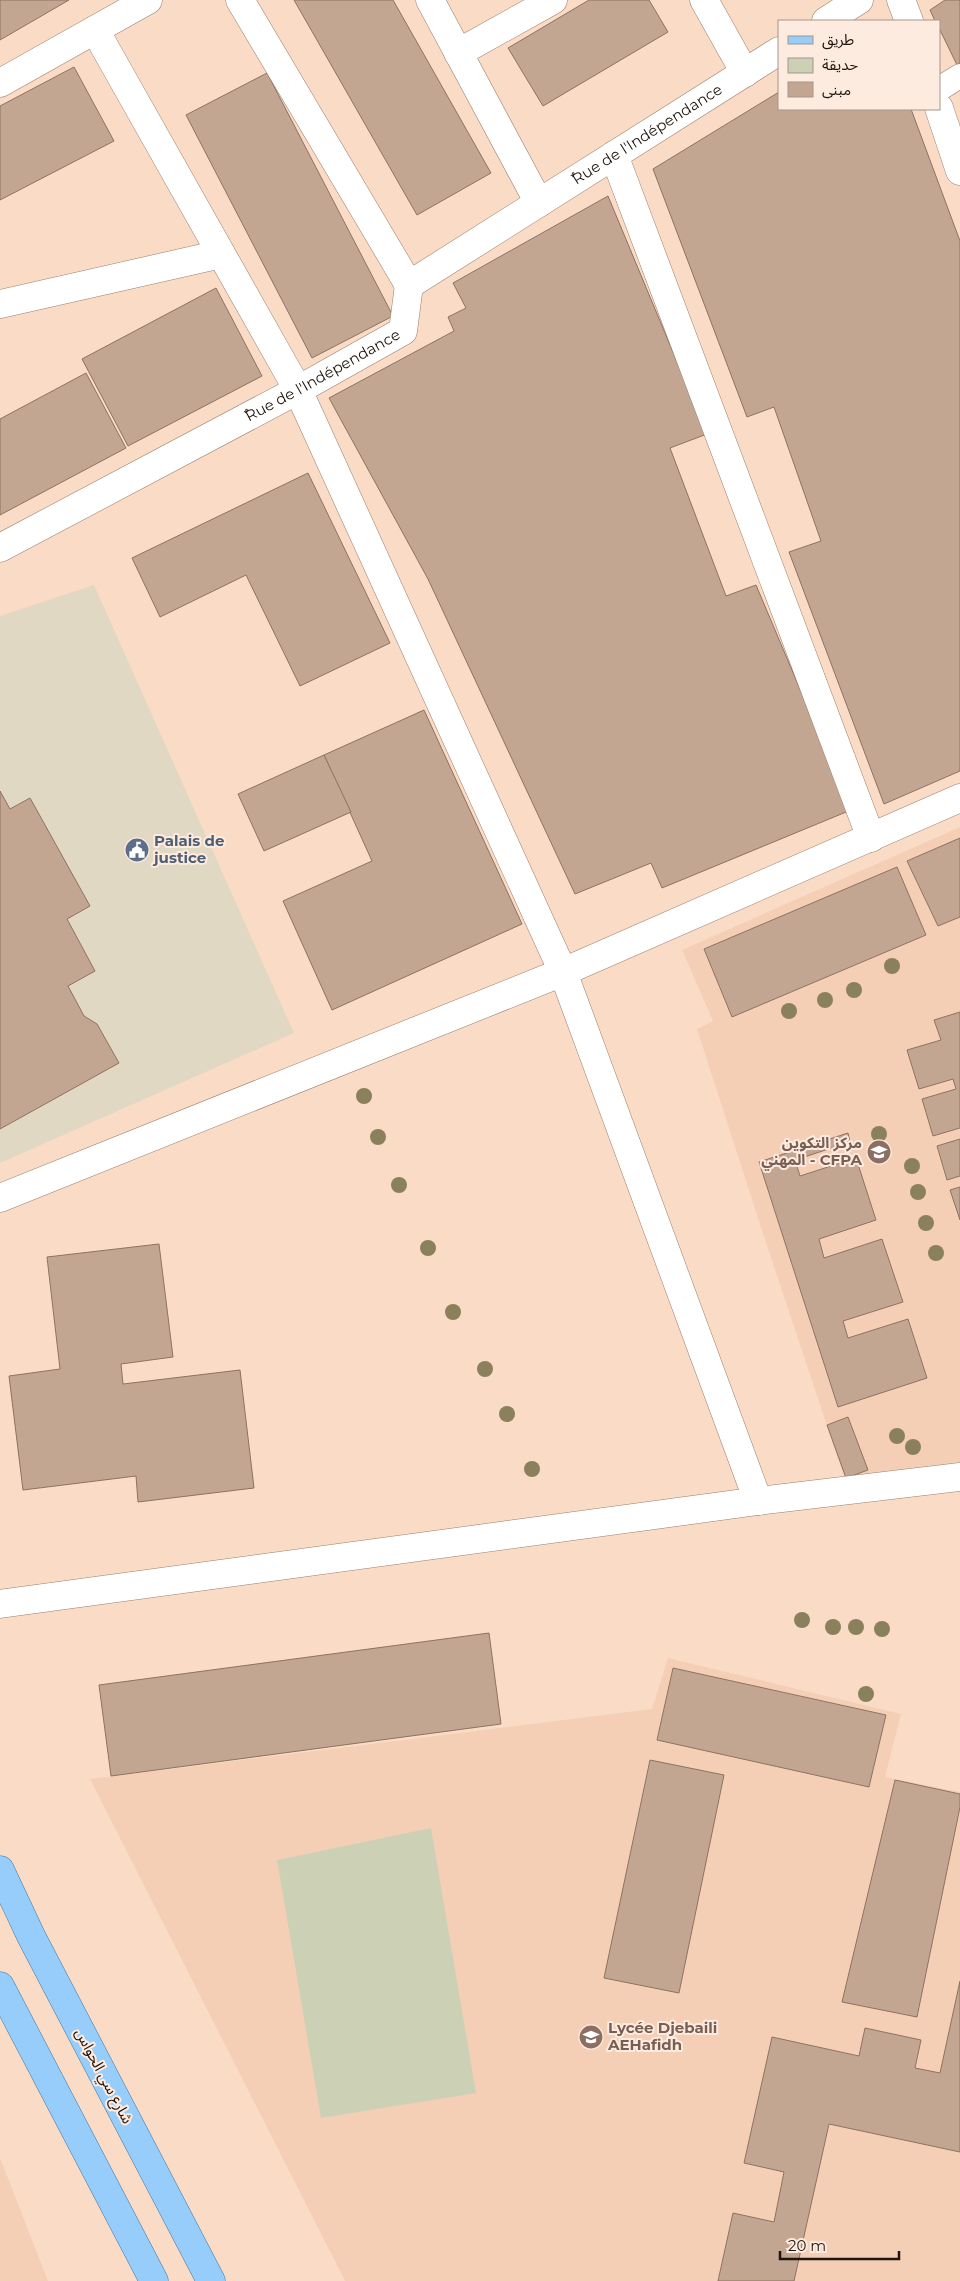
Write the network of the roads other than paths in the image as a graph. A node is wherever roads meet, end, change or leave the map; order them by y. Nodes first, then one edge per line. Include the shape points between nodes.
1 (148, 0) edge
2 (240, 0) edge
3 (430, 0) edge
4 (553, 0) edge
5 (704, 0) edge
6 (859, 0) edge
7 (902, 0) edge
8 (828, 20) edge
9 (909, 20) edge
10 (95, 30) junction
11 (778, 52) edge
12 (458, 53) junction
13 (745, 73) junction
14 (960, 76) edge
15 (0, 83) edge
16 (940, 88) edge
17 (940, 110) edge
18 (614, 155) junction
19 (960, 171) edge
20 (539, 203) junction
21 (220, 254) junction
22 (409, 285) junction
23 (0, 304) edge
24 (298, 390) junction
25 (0, 548) edge
26 (960, 798) edge
27 (871, 838) junction
28 (562, 972) junction
29 (0, 1198) edge
30 (960, 1477) edge
31 (758, 1501) junction
32 (0, 1604) edge
33 (0, 1870) edge
34 (0, 1986) edge
35 (154, 2281) edge
36 (211, 2281) edge

1 - 10 street
2 - 22 street
3 - 12 street
4 - 12 street
5 - 13 street
6 - 8 street
7 - 9 street
10 - 15 street
10 - 21 street
11 - 13 street, ٌRue de l'Indépendance
12 - 20 street
13 - 18 street, ٌRue de l'Indépendance
14 - 16 lane
17 - 19 street
18 - 20 street, ٌRue de l'Indépendance
18 - 27 street
20 - 22 street, ٌRue de l'Indépendance
21 - 23 street
21 - 24 street
22 - 24 street, ٌRue de l'Indépendance via 403,331
24 - 25 street, ٌRue de l'Indépendance
24 - 28 street
26 - 27 street
27 - 28 street
28 - 29 street
28 - 31 street
30 - 31 street
31 - 32 street
33 - 36 main road, شارع سي الحواس via 31,1936
34 - 35 main road

